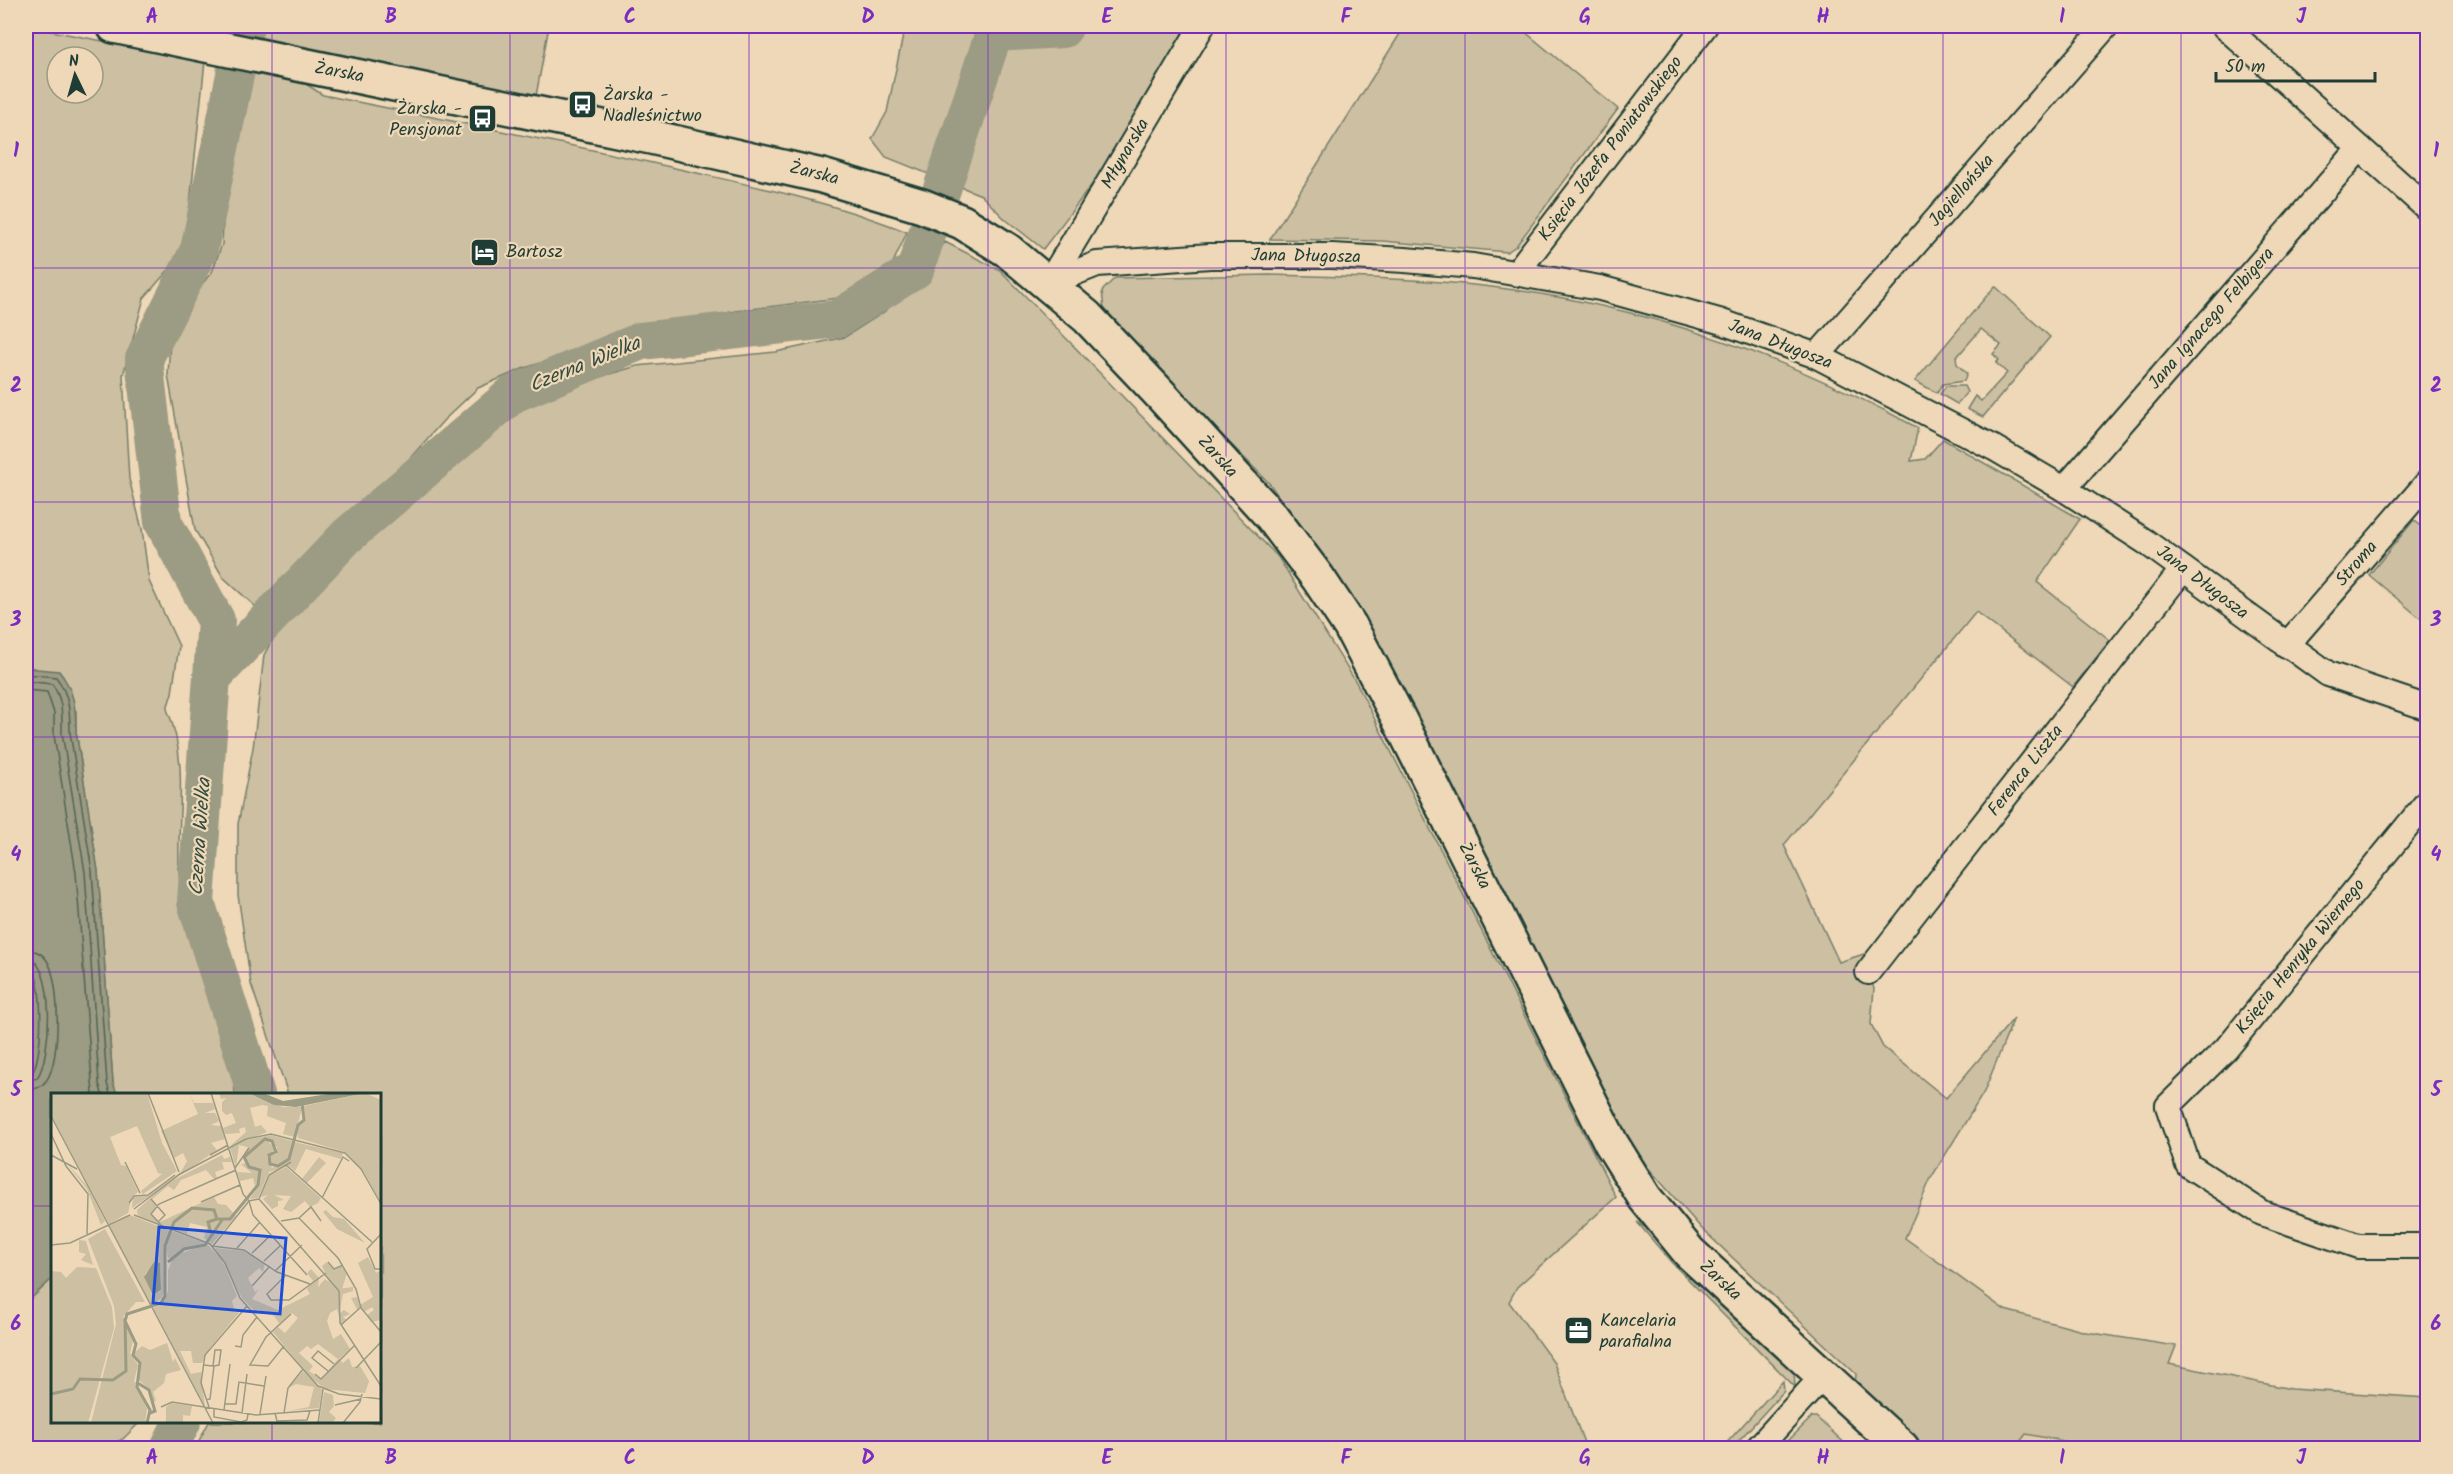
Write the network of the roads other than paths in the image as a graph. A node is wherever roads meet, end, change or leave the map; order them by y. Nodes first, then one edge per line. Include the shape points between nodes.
1 (114, 26) edge
2 (1202, 26) edge
3 (1705, 26) edge
4 (2106, 26) edge
5 (2224, 26) edge
6 (2360, 148) junction
7 (2427, 209) edge
8 (1517, 272) junction
9 (1049, 283) junction
10 (1817, 356) junction
11 (2427, 482) edge
12 (2064, 489) junction
13 (2183, 569) junction
14 (2286, 646) junction
15 (2427, 708) edge
16 (2427, 801) edge
17 (1868, 972) dead end
18 (2427, 1246) edge
19 (1823, 1376) junction
20 (1758, 1449) edge
21 (1902, 1449) edge

1 - 9 street, Żarska via 822,176 962,222
2 - 9 street, Młynarska
3 - 8 street, Księcia Józefa Poniatowskiego
4 - 10 street, Jagiellońska
5 - 6 street
6 - 7 street
6 - 12 street, Jana Ignacego Felbigera
8 - 9 street, Jana Długosza via 1395,259 1210,256 1097,264
8 - 10 street, Jana Długosza via 1672,307
9 - 19 street, Żarska via 1161,394 1272,517 1318,578 1350,626 1397,715 1632,1179 1660,1220 1689,1252
10 - 12 street, Jana Długosza
11 - 14 street, Stroma
12 - 13 street, Jana Długosza
13 - 14 street, Jana Długosza
13 - 17 street, Ferenca Liszta
14 - 15 street, Jana Długosza via 2328,674
16 - 18 street, Księcia Henryka Wiernego via 2226,1049 2168,1106 2188,1165 2262,1213 2358,1246
19 - 20 street
19 - 21 street, Żarska

